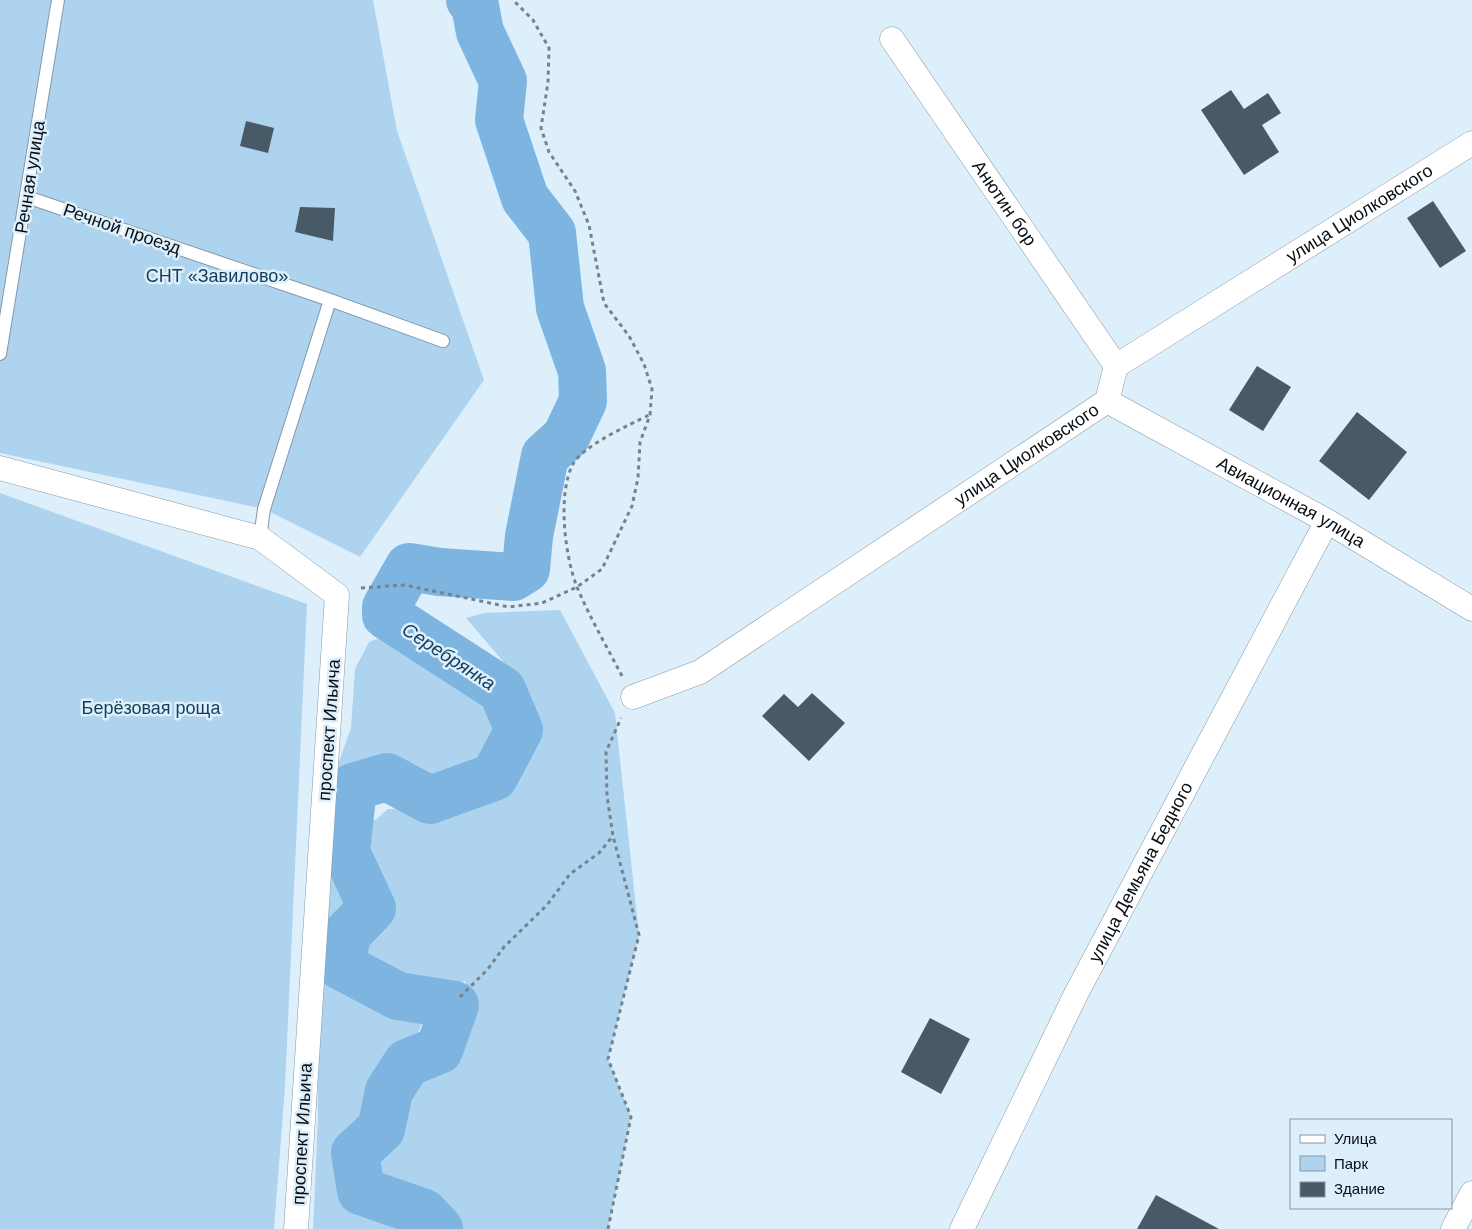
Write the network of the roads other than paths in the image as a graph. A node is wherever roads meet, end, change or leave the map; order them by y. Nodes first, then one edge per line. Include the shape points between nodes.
1 (58, 0) edge
2 (892, 39) dead end
3 (1472, 144) edge
4 (27, 197) junction
5 (330, 300) junction
6 (443, 342) dead end
7 (0, 354) edge
8 (1116, 366) junction
9 (1107, 402) junction
10 (0, 468) edge
11 (1327, 520) junction
12 (260, 538) junction
13 (1472, 609) edge
14 (633, 698) road end
15 (1472, 1193) edge
16 (296, 1229) edge
17 (962, 1229) edge
18 (1453, 1229) edge

1 - 4 lane, Речная улица
2 - 8 street, Анютин бор
3 - 8 street, улица Циолковского
4 - 5 lane, Речной проезд
4 - 7 lane, Речная улица
5 - 6 lane, Речной проезд
5 - 12 lane via 264,509
8 - 9 street, улица Циолковского
9 - 11 street, Авиационная улица
9 - 14 street, улица Циолковского via 700,672
10 - 12 street, проспект Ильича
11 - 13 street, Авиационная улица
11 - 17 street, улица Демьяна Бедного via 1076,994
12 - 16 street, проспект Ильича via 337,595
15 - 18 street

